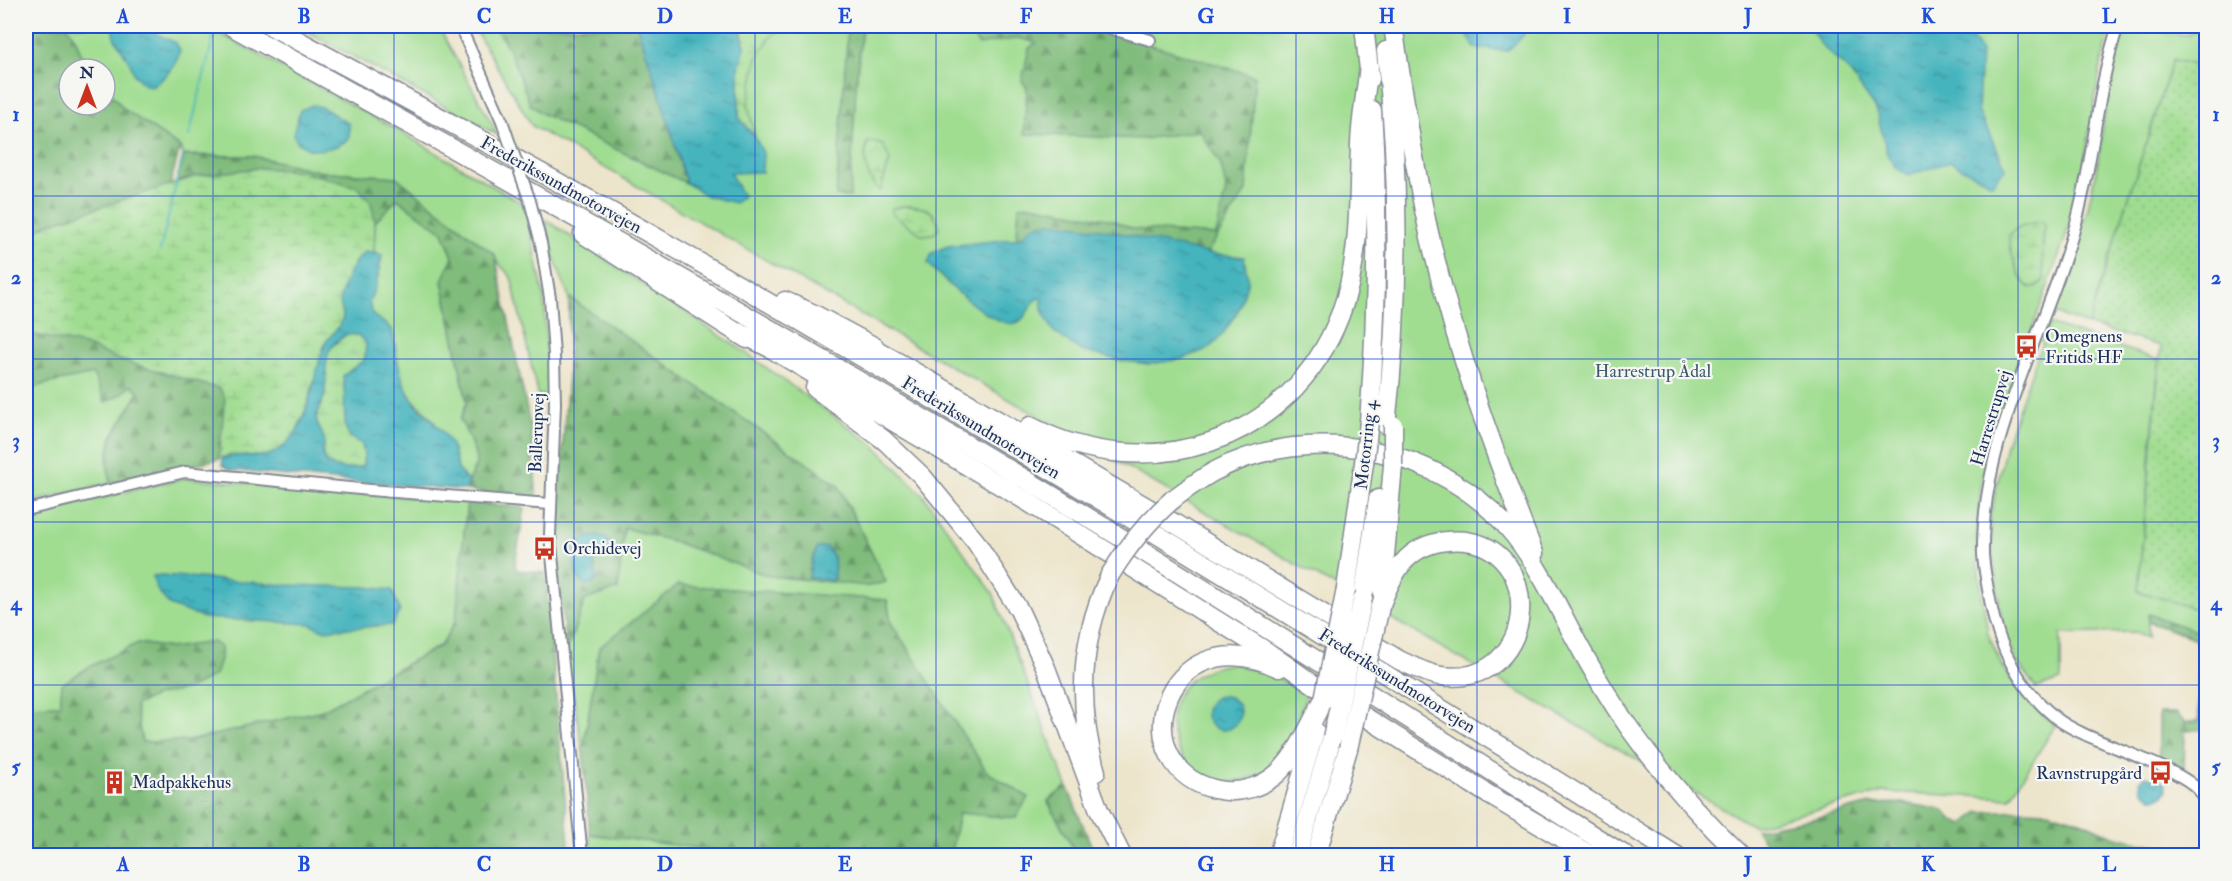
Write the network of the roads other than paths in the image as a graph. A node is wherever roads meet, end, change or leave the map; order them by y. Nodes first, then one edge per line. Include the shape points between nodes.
1 (231, 26) edge
2 (271, 26) edge
3 (460, 26) edge
4 (1102, 26) edge
5 (1364, 26) edge
6 (1383, 26) edge
7 (1394, 26) edge
8 (2118, 26) edge
9 (1150, 40) dead end
10 (1369, 66) junction
11 (476, 160) junction
12 (701, 264) junction
13 (738, 332) junction
14 (866, 343) junction
15 (1383, 424) junction
16 (1380, 464) junction
17 (550, 504) junction
18 (26, 510) edge
19 (1549, 588) junction
20 (1380, 607) junction
21 (1320, 692) junction
22 (1313, 726) junction
23 (2204, 790) edge
24 (1491, 796) junction
25 (2206, 842) edge
26 (582, 855) edge
27 (1122, 855) edge
28 (1278, 855) edge
29 (1297, 855) edge
30 (1316, 855) edge
31 (1569, 855) edge
32 (1592, 855) edge
33 (1626, 855) edge
34 (1677, 855) edge
35 (1740, 855) edge

1 - 11 highway, Frederikssundmotorvejen
2 - 12 highway, Frederikssundmotorvejen
3 - 17 street, Ballerupvej, bridge via 502,121 541,243 554,355
4 - 9 street
5 - 10 highway, Motorring 4
6 - 15 highway, Motorring 4 via 1396,241 1389,400
7 - 19 highway via 1419,189 1445,298 1486,430
8 - 23 street, Harrestrupvej via 2106,68 2090,163 2063,268 1997,444 1988,487 1983,555 1995,629 2028,691 2056,719 2089,738 2176,773
10 - 14 highway via 1360,141 1356,245 1340,315 1320,352 1288,395 1233,433 1171,453 1136,455 1081,447 1047,435 907,360
10 - 15 highway, Motorring 4 via 1377,241 1375,343
11 - 13 highway via 518,194
11 - 33 highway, Frederikssundmotorvejen via 1013,472
12 - 14 highway via 812,313
12 - 34 highway, Frederikssundmotorvejen via 1094,495
13 - 21 highway via 1028,502 1269,653
13 - 27 highway via 884,440 952,509 1018,610 1046,668 1099,810
14 - 20 highway via 1421,670 1441,676 1462,676 1495,663 1509,648 1522,612 1521,593 1504,562 1473,542 1456,540 1421,548 1408,558 1397,568
15 - 16 highway, Motorring 4
16 - 20 highway
16 - 21 highway, Motorring 4, bridge
16 - 29 highway, Motorring 4, bridge via 1363,598 1332,738
17 - 18 street via 185,472
17 - 26 street, Ballerupvej via 552,569
19 - 27 highway, bridge via 1512,534 1482,503 1429,469 1375,450 1323,445 1267,452 1215,471 1172,500 1136,537 1110,575 1092,621 1085,655 1086,728
19 - 35 highway via 1630,729 1679,791
20 - 30 highway, bridge via 1348,749
21 - 22 highway
21 - 22 highway via 1266,662 1222,657 1190,669 1180,678 1168,695 1162,728 1169,752 1183,772 1202,785 1225,791 1255,787 1278,773
21 - 24 highway
22 - 28 highway
23 - 25 street, Harrestrupvej
24 - 31 highway
24 - 32 highway

